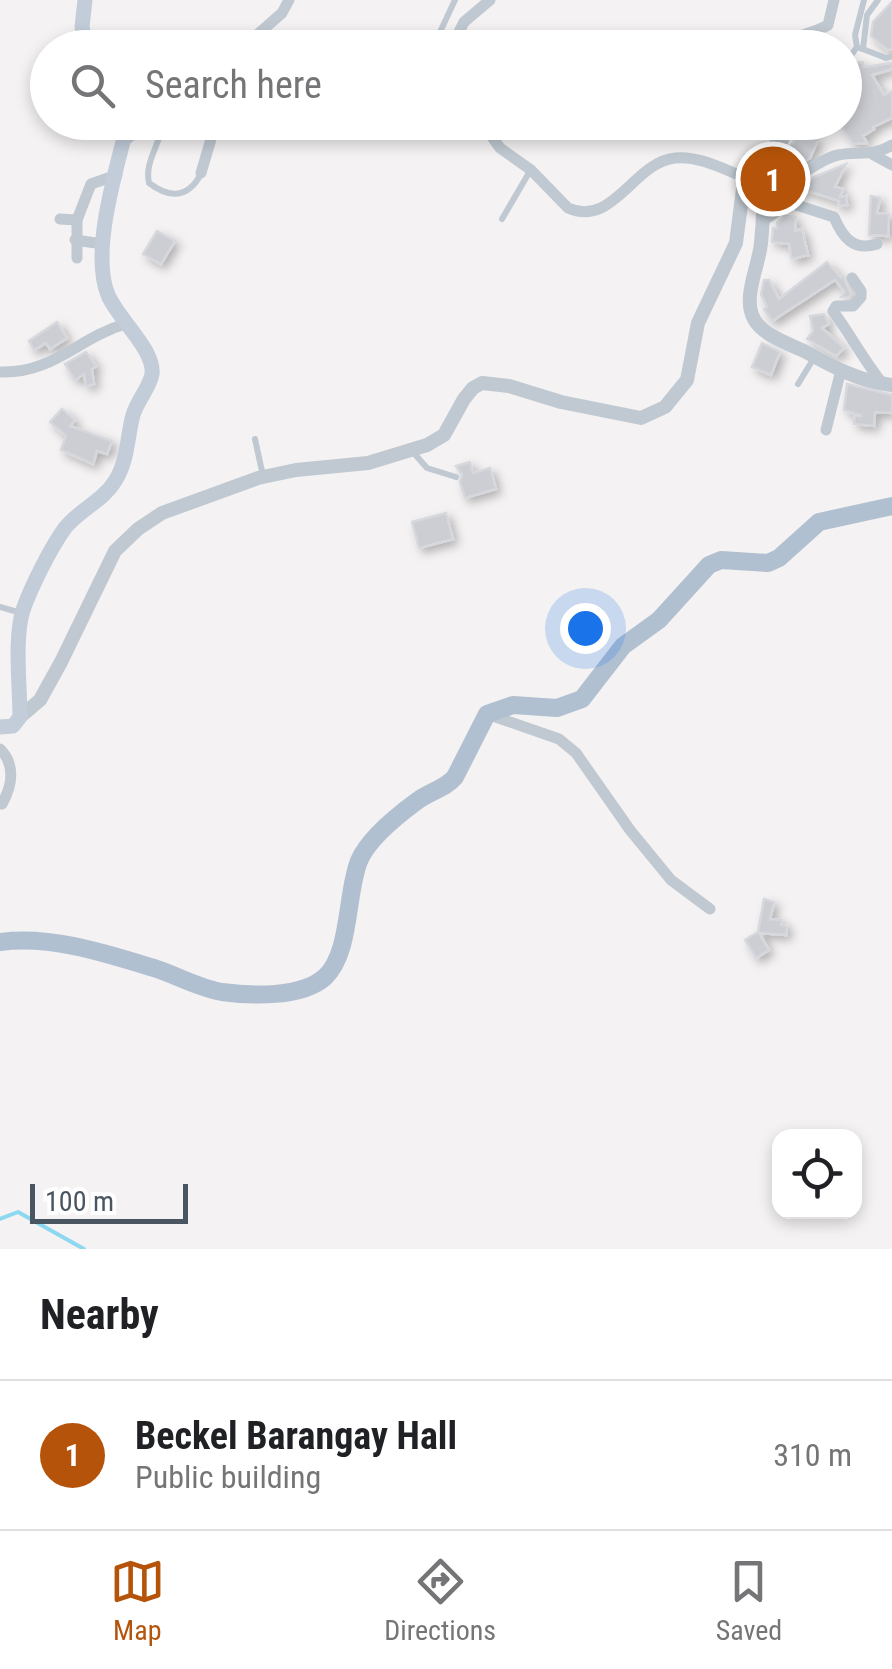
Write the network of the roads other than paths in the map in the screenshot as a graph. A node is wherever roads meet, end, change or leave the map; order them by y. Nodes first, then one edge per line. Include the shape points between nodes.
1 (85, 0) edge
2 (289, 0) edge
3 (455, 0) edge
4 (490, 0) edge
5 (834, 0) edge
6 (864, 0) edge
7 (878, 0) edge
8 (83, 30) edge
9 (263, 30) edge
10 (441, 30) edge
11 (460, 30) edge
12 (815, 30) edge
13 (856, 30) edge
14 (862, 38) edge
15 (862, 49) edge
16 (892, 56) edge
17 (124, 140) edge
18 (129, 140) edge
19 (160, 140) edge
20 (211, 140) edge
21 (494, 140) edge
22 (776, 140) edge
23 (784, 140) edge
24 (123, 145) junction
25 (892, 145) edge
26 (872, 154) junction
27 (772, 165) junction
28 (892, 165) edge
29 (531, 170) junction
30 (202, 173) joint
31 (116, 174) junction
32 (756, 180) junction
33 (787, 202) junction
34 (60, 219) dead end
35 (77, 220) junction
36 (502, 220) dead end
37 (762, 221) junction
38 (75, 240) junction
39 (103, 244) junction
40 (876, 244) dead end
41 (77, 258) dead end
42 (852, 278) dead end
43 (125, 324) junction
44 (815, 357) junction
45 (842, 370) junction
46 (0, 372) edge
47 (798, 384) dead end
48 (888, 384) edge
49 (826, 430) dead end
50 (255, 439) dead end
51 (411, 450) junction
52 (263, 477) junction
53 (456, 477) dead end
54 (892, 506) edge
55 (0, 608) edge
56 (22, 613) junction
57 (487, 714) junction
58 (20, 717) junction
59 (0, 727) edge
60 (0, 750) edge
61 (2, 804) edge
62 (710, 909) dead end
63 (0, 942) edge

1 - 8 main road
2 - 9 street
3 - 10 lane
4 - 11 street
5 - 12 street via 828,25
6 - 13 lane
7 - 14 lane
15 - 16 lane
17 - 24 main road
18 - 24 lane
19 - 30 lane via 149,182 168,195 179,194
20 - 30 street
21 - 29 street
22 - 27 street
23 - 27 street
24 - 31 main road
25 - 26 street
26 - 28 street
26 - 33 street via 838,155 808,170
27 - 32 street
29 - 32 street via 568,208 588,212 674,158
29 - 36 lane
31 - 35 street via 92,184
31 - 39 main road
32 - 37 street
32 - 51 street via 743,190 736,243 702,312 687,380 666,407 641,418 482,383 444,435
33 - 37 street
33 - 40 street via 834,217 853,243
34 - 35 street
35 - 38 street
37 - 44 street via 753,318
38 - 39 street
38 - 41 street
39 - 43 main road via 108,295
42 - 48 street via 861,298 833,311 862,360
43 - 46 street via 95,334 44,367
43 - 56 main road via 146,350 152,378 132,416 122,468 101,498 66,527
44 - 45 street
44 - 47 lane
45 - 48 street
45 - 49 street
50 - 52 lane
51 - 52 street via 368,463
51 - 53 lane via 427,468
52 - 58 street via 162,512 115,551 40,700
54 - 57 main road via 819,522 768,563 709,565 659,620 624,646 582,699
55 - 56 lane
56 - 58 main road
57 - 62 street via 559,740 576,753 671,880
57 - 63 main road via 456,777 419,799 363,854 337,958 314,986 222,992 58,943
58 - 59 main road
60 - 61 street via 11,775

